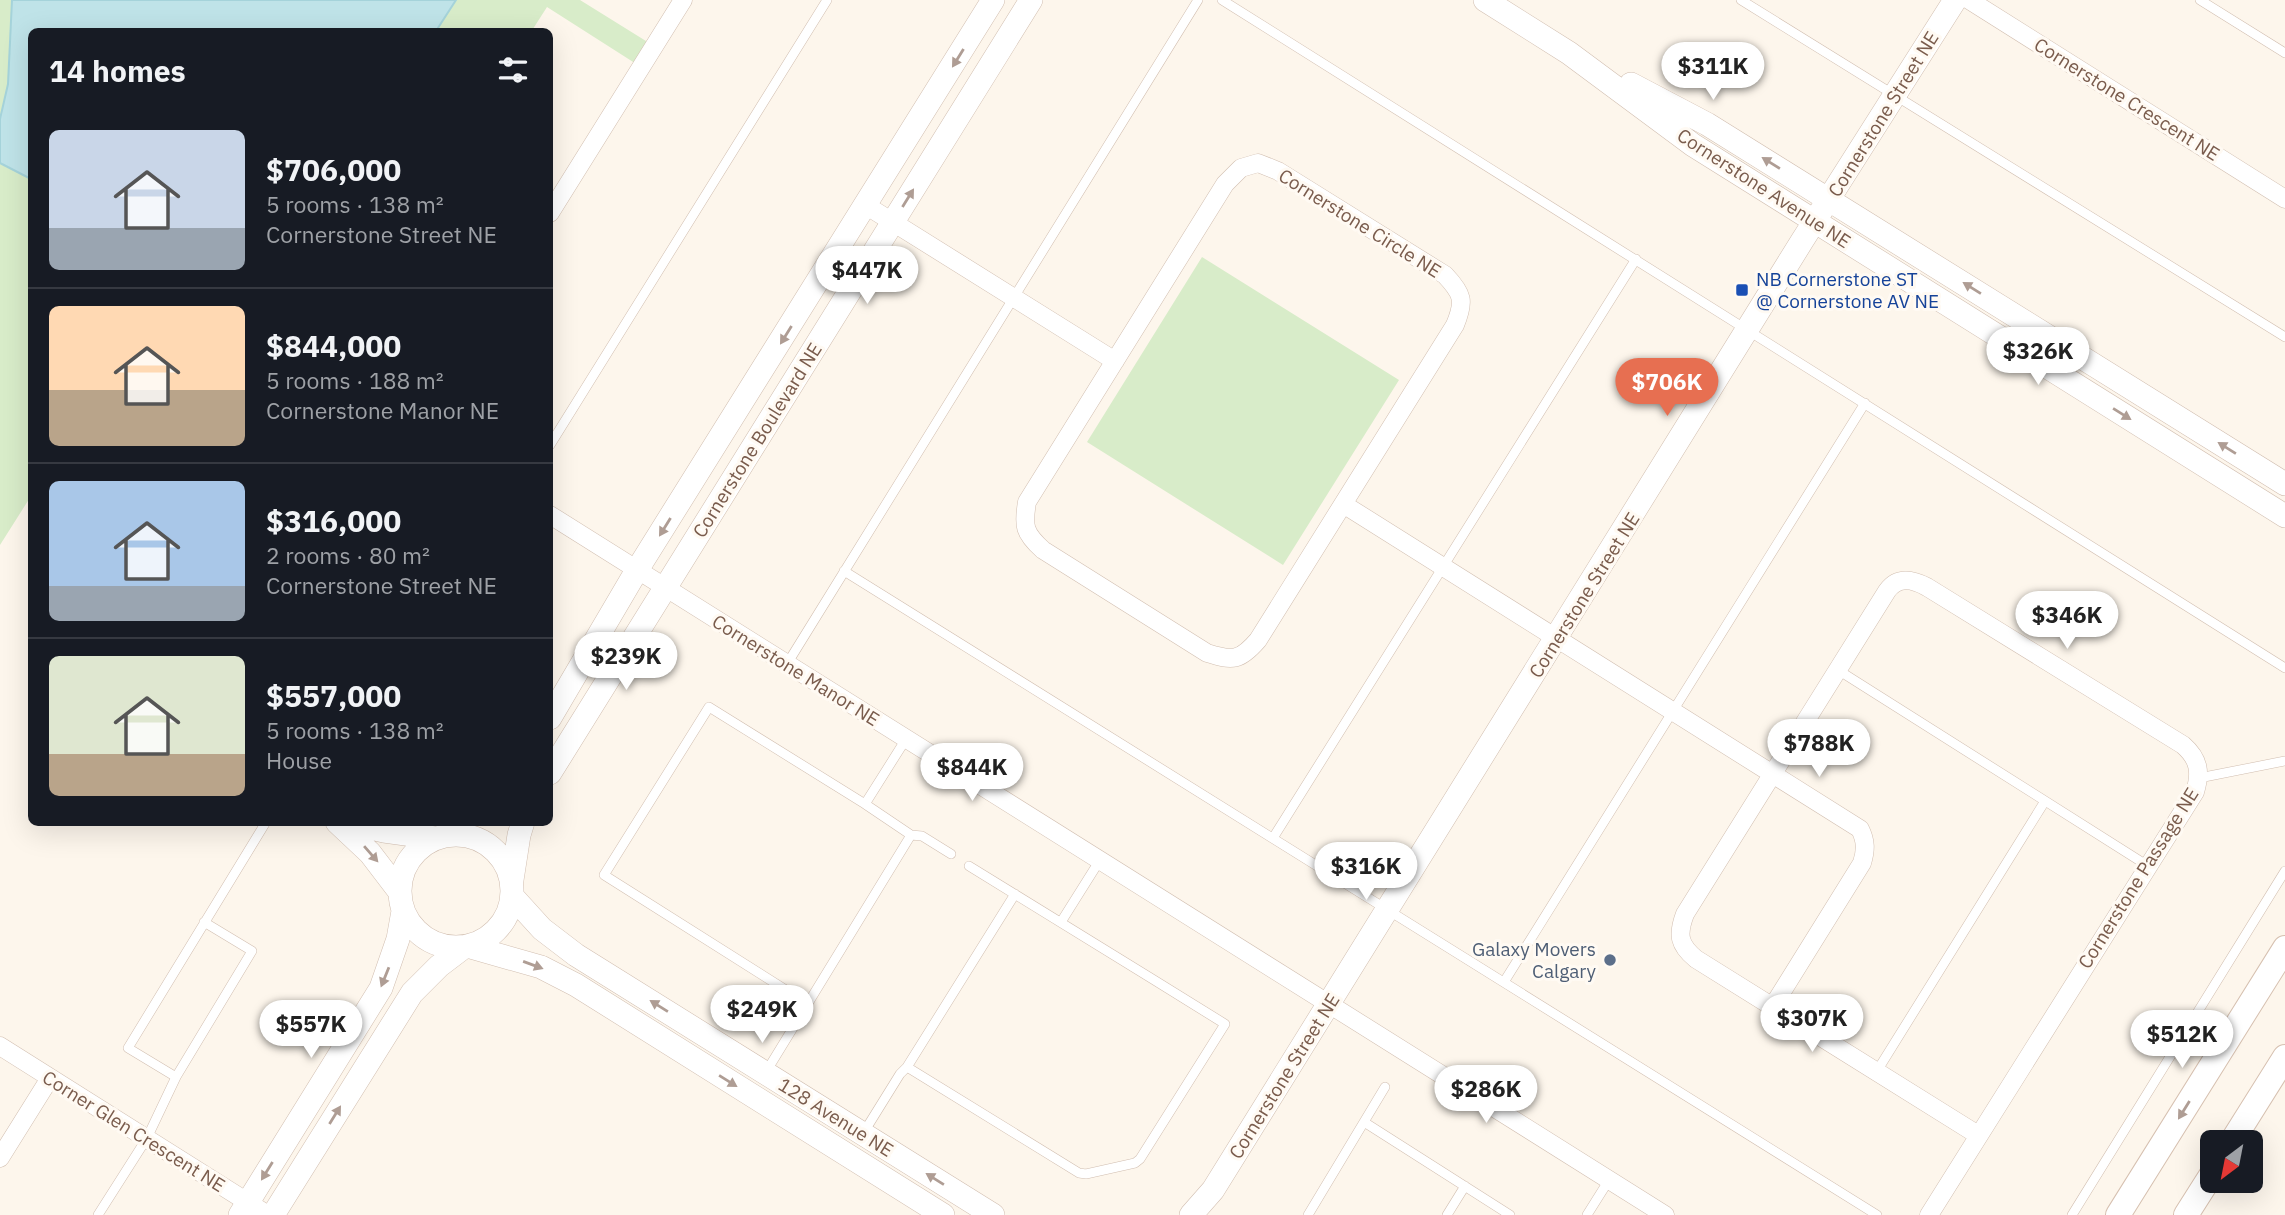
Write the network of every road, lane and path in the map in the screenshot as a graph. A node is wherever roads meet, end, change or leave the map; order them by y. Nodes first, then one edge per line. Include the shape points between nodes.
1 (683, 0) edge
2 (827, 0) edge
3 (993, 0) edge
4 (1031, 0) edge
5 (1198, 0) edge
6 (1222, 0) edge
7 (1485, 0) edge
8 (1741, 0) edge
9 (1955, 0) edge
10 (1969, 0) edge
11 (2200, 0) edge
12 (1569, 52) junction
13 (2285, 53) edge
14 (1895, 95) junction
15 (1829, 199) junction
16 (2285, 199) edge
17 (867, 206) junction
18 (553, 208) edge
19 (1814, 222) junction
20 (893, 223) junction
21 (1636, 259) junction
22 (1013, 297) junction
23 (1748, 330) junction
24 (2285, 337) edge
25 (1115, 360) junction
26 (1865, 403) junction
27 (553, 440) edge
28 (2285, 484) edge
29 (1343, 504) junction
30 (2285, 516) edge
31 (553, 517) edge
32 (1444, 567) junction
33 (637, 570) junction
34 (844, 571) junction
35 (665, 588) junction
36 (1558, 638) junction
37 (787, 664) junction
38 (2285, 668) edge
39 (1838, 670) junction
40 (1672, 709) junction
41 (553, 713) edge
42 (906, 739) junction
43 (2285, 761) edge
44 (553, 768) edge
45 (1773, 773) junction
46 (2199, 778) junction
47 (2045, 801) junction
48 (864, 804) junction
49 (264, 826) edge
50 (341, 826) edge
51 (362, 826) edge
52 (522, 826) edge
53 (468, 829) edge
54 (911, 835) junction
55 (435, 838) junction
56 (1273, 838) junction
57 (951, 854) dead end
58 (1100, 860) junction
59 (970, 866) dead end
60 (2148, 866) junction
61 (2285, 871) edge
62 (512, 889) junction
63 (1015, 894) junction
64 (401, 901) junction
65 (1387, 909) junction
66 (204, 922) junction
67 (1061, 922) junction
68 (466, 946) junction
69 (2285, 948) edge
70 (1504, 982) junction
71 (1329, 1003) junction
72 (808, 1004) junction
73 (1773, 1006) junction
74 (0, 1046) edge
75 (2285, 1057) edge
76 (907, 1067) junction
77 (1877, 1071) junction
78 (765, 1073) junction
79 (176, 1077) junction
80 (50, 1078) junction
81 (1385, 1087) dead end
82 (1364, 1122) junction
83 (2239, 1130) edge
84 (863, 1134) junction
85 (1978, 1135) junction
86 (146, 1138) junction
87 (0, 1158) edge
88 (1609, 1180) junction
89 (1465, 1186) junction
90 (1213, 1190) junction
91 (2200, 1193) edge
92 (244, 1209) edge
93 (98, 1215) edge
94 (271, 1215) edge
95 (943, 1215) edge
96 (993, 1215) edge
97 (1191, 1215) edge
98 (1205, 1215) edge
99 (1308, 1215) edge
100 (1447, 1215) edge
101 (1510, 1215) edge
102 (1587, 1215) edge
103 (1664, 1215) edge
104 (1877, 1215) edge
105 (1929, 1215) edge
106 (2072, 1215) edge
107 (2118, 1215) edge
108 (2186, 1215) edge

1 - 18 street
2 - 27 lane
3 -> 17 street, Cornerstone Boulevard NE
20 -> 4 street, Cornerstone Boulevard NE
5 - 22 lane
6 - 21 lane
7 - 12 street, Cornerstone Avenue NE
8 - 14 lane
9 - 14 street, Cornerstone Street NE
10 - 16 street, Cornerstone Crescent NE
11 - 13 lane
15 -> 12 street, Cornerstone Avenue NE via 1707,124
12 - 19 street, Cornerstone Avenue NE via 1693,145
14 - 15 street, Cornerstone Street NE
14 - 24 lane
15 - 19 street, Cornerstone Street NE
28 -> 15 street, Cornerstone Avenue NE
17 - 20 street
17 -> 33 street, Cornerstone Boulevard NE
19 - 23 street, Cornerstone Street NE
19 -> 30 street, Cornerstone Avenue NE
20 - 22 street
20 - 35 street, Cornerstone Boulevard NE
21 - 23 lane
21 - 32 lane
22 - 25 street
22 - 34 lane
23 - 26 lane
23 - 36 street, Cornerstone Street NE
25 - 29 street, Cornerstone Circle NE via 1027,502 1024,520 1028,537 1183,639 1227,660 1244,655
25 - 29 street, Cornerstone Circle NE via 1225,184 1241,168 1258,163 1445,275 1458,289 1462,306 1455,325
26 - 38 lane
26 - 40 lane
29 - 32 street
31 - 33 street, Cornerstone Manor NE
32 - 36 street
32 - 56 lane
33 - 35 street, Cornerstone Manor NE
33 - 41 street, Cornerstone Boulevard NE
34 - 37 lane
34 - 56 lane
35 - 37 street, Cornerstone Manor NE
35 - 44 street, Cornerstone Boulevard NE
36 - 40 street
36 - 65 street, Cornerstone Street NE
37 - 42 street, Cornerstone Manor NE
39 - 45 street, Cornerstone Passage NE
39 - 46 street, Cornerstone Passage NE via 1893,583 1915,580 2183,746 2193,754
39 - 47 lane
40 - 45 street
40 - 70 lane
42 - 48 lane
42 - 58 street, Cornerstone Manor NE
43 - 46 lane
45 - 73 street via 1852,822 1860,829 1866,852
45 - 73 street, Cornerstone Passage NE via 1680,928 1684,949
46 - 60 street, Cornerstone Passage NE via 2195,792
47 - 60 lane
47 - 77 lane
48 - 54 lane
48 - 72 lane via 709,707 604,875
49 - 66 lane
50 -> 64 street via 370,853
51 - 55 street
52 - 62 street
53 - 55 street
53 - 62 street via 502,859
54 - 57 lane via 922,836
54 - 72 lane
55 - 64 street via 407,863
56 - 65 lane
58 - 67 lane
58 - 71 street, Cornerstone Manor NE
59 - 63 lane
60 - 85 street, Cornerstone Passage NE
61 - 106 lane
62 - 68 street via 497,930
78 -> 62 street, 128 Avenue NE via 576,955 542,929
63 - 67 lane
63 - 76 lane
64 - 68 street via 412,927 427,940
64 -> 92 street via 398,939 381,988
65 - 70 lane
65 - 71 street, Cornerstone Street NE
66 - 79 lane via 128,1048
66 - 79 lane via 252,951
67 - 76 lane via 1225,1024 1140,1159 1079,1173
94 -> 68 street via 412,993
68 -> 95 street, 128 Avenue NE via 528,963 576,985
69 -> 107 main road
70 - 104 lane
71 - 88 street
71 - 90 street, Cornerstone Street NE
72 - 78 lane
73 - 77 street, Cornerstone Passage NE
74 - 80 street, Corner Glen Crescent NE
75 - 83 main road
76 - 84 lane
77 - 85 street, Cornerstone Passage NE
78 - 84 street, 128 Avenue NE
79 - 86 lane
80 - 86 street, Corner Glen Crescent NE
80 - 87 street
81 - 82 lane
82 - 89 lane
82 - 99 lane
96 -> 84 street, 128 Avenue NE
85 - 105 street, Cornerstone Passage NE
86 - 92 street, Corner Glen Crescent NE
86 - 93 lane
88 - 102 lane
88 - 103 street
89 - 100 lane
89 - 101 lane
90 - 97 street, Cornerstone Street NE
90 - 98 street, Cornerstone Street NE
91 - 108 main road
92 - 94 street, Corner Glen Crescent NE

